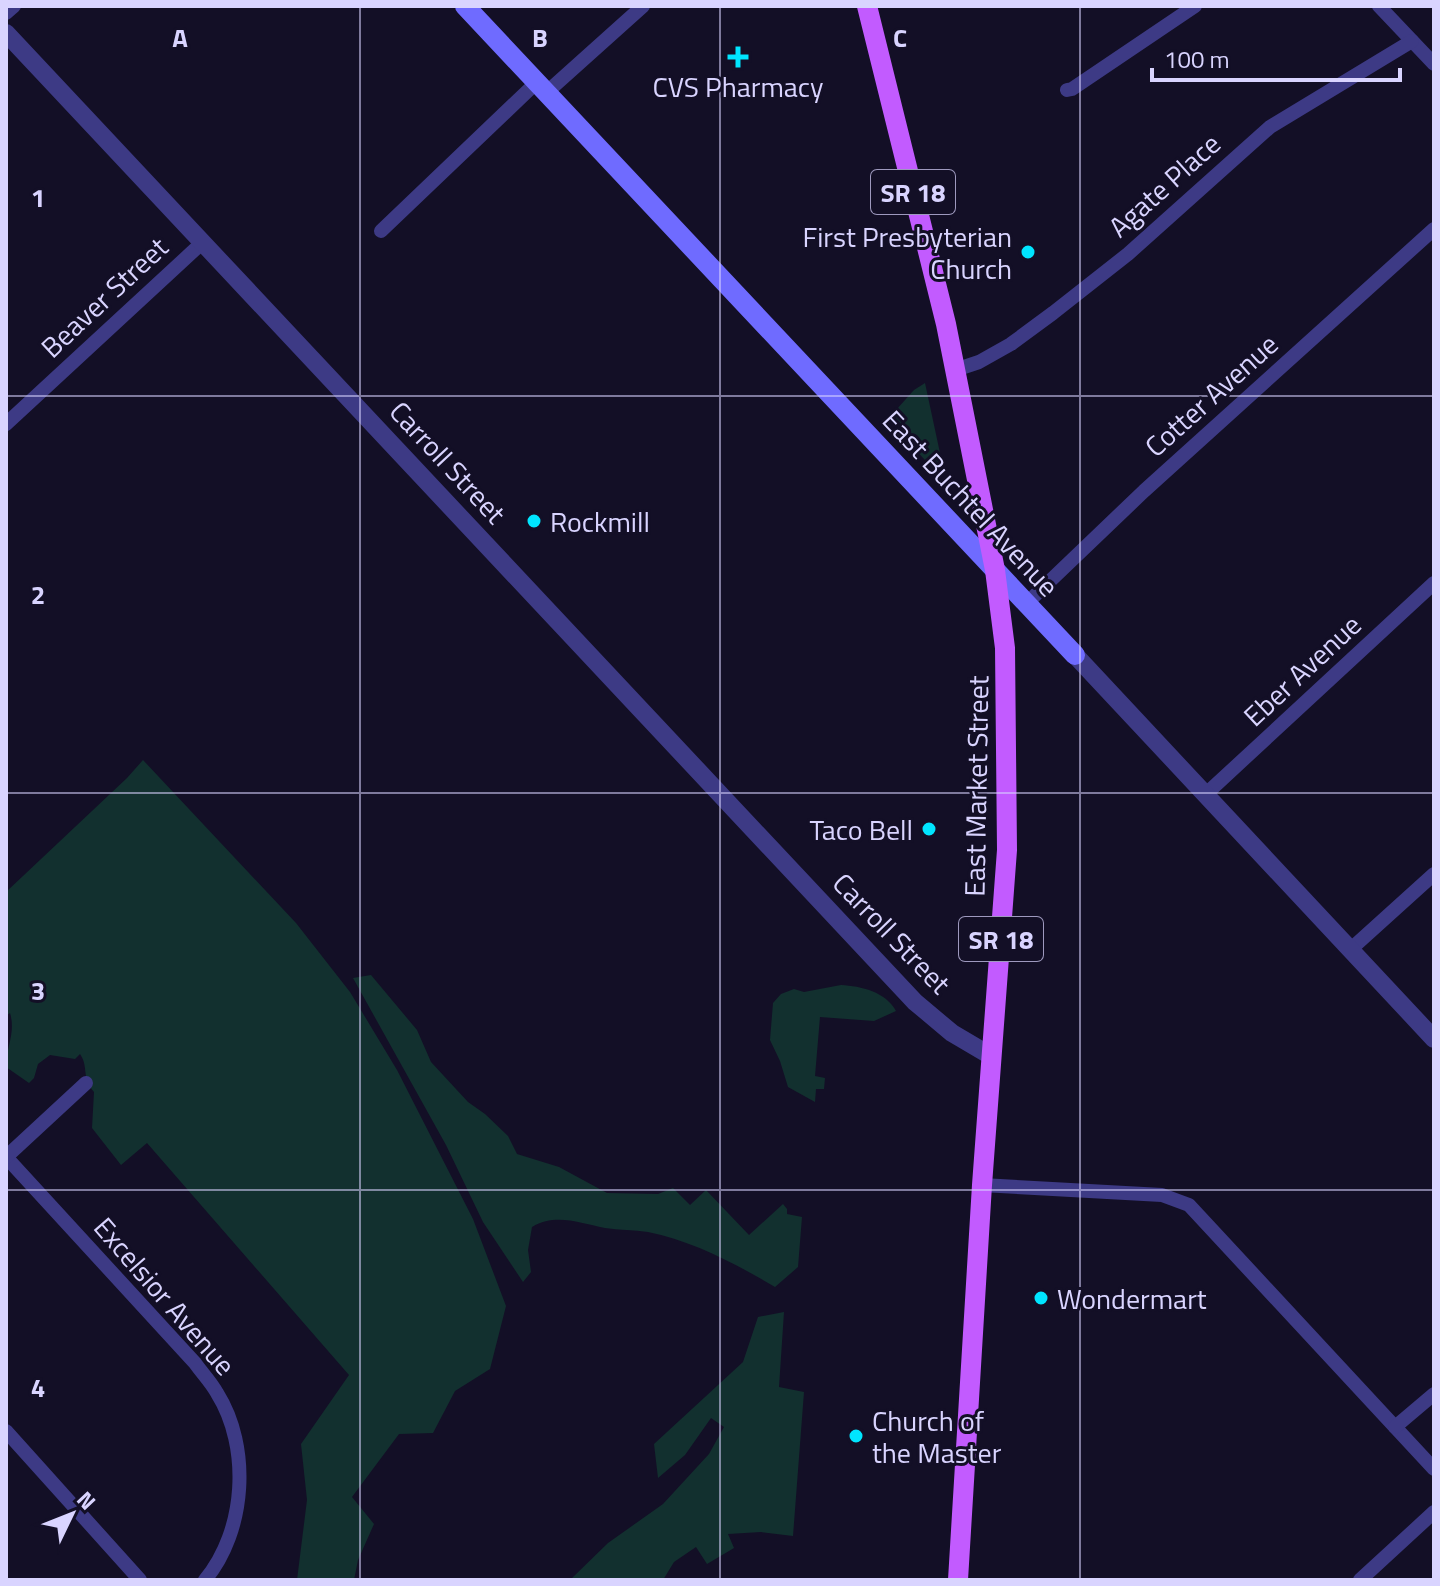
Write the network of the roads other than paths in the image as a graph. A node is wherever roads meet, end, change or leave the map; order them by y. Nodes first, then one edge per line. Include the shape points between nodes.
1 (14, 6) edge
2 (465, 6) edge
3 (643, 6) edge
4 (867, 6) edge
5 (1195, 6) edge
6 (1379, 6) edge
7 (6, 13) edge
8 (6, 33) edge
9 (1412, 41) junction
10 (1434, 64) edge
11 (542, 88) junction
12 (1067, 90) dead end
13 (1434, 229) edge
14 (381, 231) dead end
15 (203, 242) junction
16 (955, 370) junction
17 (6, 424) edge
18 (995, 570) junction
19 (1434, 583) edge
20 (1027, 603) junction
21 (1075, 655) joint
22 (1206, 794) junction
23 (1434, 874) edge
24 (1351, 949) junction
25 (1434, 1039) edge
26 (991, 1056) junction
27 (86, 1083) dead end
28 (6, 1157) edge
29 (982, 1185) junction
30 (1434, 1394) edge
31 (1395, 1427) junction
32 (6, 1431) edge
33 (1434, 1469) edge
34 (1434, 1512) edge
35 (140, 1580) edge
36 (205, 1580) edge
37 (958, 1580) edge
38 (1360, 1580) edge

1 - 7 street
2 - 11 main road, East Buchtel Avenue
3 - 11 street
4 - 16 main road, East Market Street / SR 18
5 - 12 street
6 - 9 street
8 - 15 street, Carroll Street
9 - 10 street
9 - 16 street, Agate Place via 1270,127 1128,254 1053,313 1011,344
11 - 14 street
11 - 18 main road, East Buchtel Avenue
13 - 20 street, Cotter Avenue
15 - 17 street, Beaver Street
15 - 26 street, Carroll Street via 915,1002
16 - 18 main road, East Market Street / SR 18
18 - 20 main road, East Buchtel Avenue
18 - 26 main road, East Market Street / SR 18 via 1005,648 1008,796
19 - 22 street, Eber Avenue
20 - 21 main road, East Buchtel Avenue
21 - 22 street, East Buchtel Avenue
22 - 24 street, East Buchtel Avenue
23 - 24 street
24 - 25 street, East Buchtel Avenue
26 - 29 main road, East Market Street / SR 18
27 - 28 street
28 - 36 street, Excelsior Avenue via 218,1394 237,1447 239,1490 229,1537
29 - 31 street via 1177,1199 1198,1214
29 - 37 main road, East Market Street / SR 18
30 - 31 street
31 - 33 street
32 - 35 street
34 - 38 street

